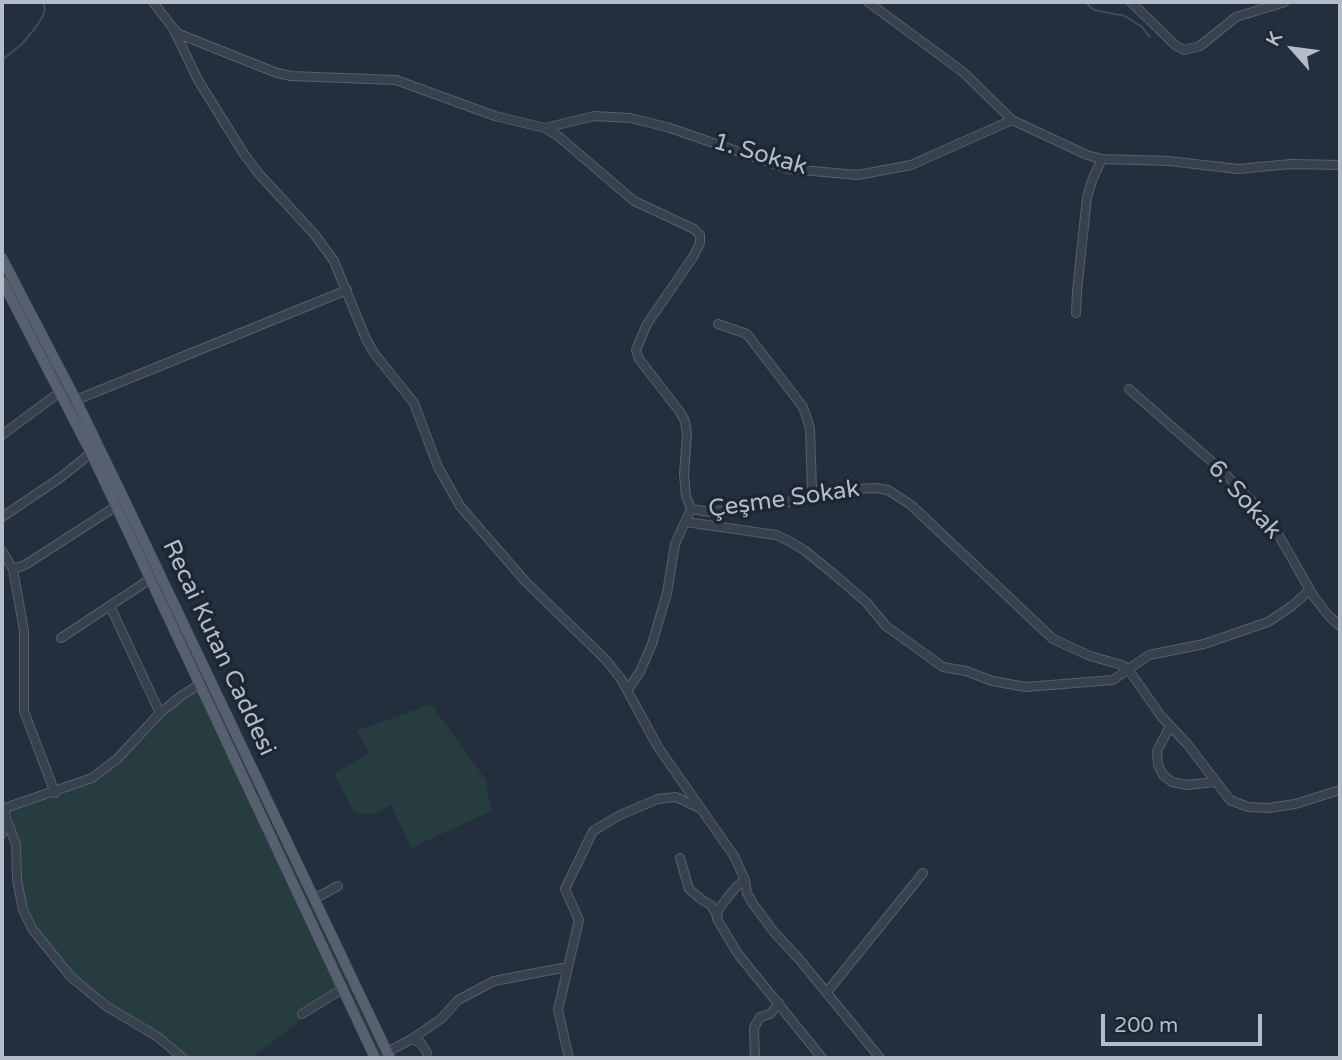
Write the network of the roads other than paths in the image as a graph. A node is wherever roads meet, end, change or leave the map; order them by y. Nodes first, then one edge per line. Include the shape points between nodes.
1 (153, 2) edge
2 (867, 2) edge
3 (1131, 2) edge
4 (1285, 2) edge
5 (173, 28) junction
6 (1012, 120) junction
7 (545, 128) junction
8 (1102, 159) junction
9 (1340, 165) edge
10 (2, 258) edge
11 (2, 281) edge
12 (347, 290) junction
13 (1076, 313) dead end
14 (718, 324) dead end
15 (1129, 389) dead end
16 (60, 392) junction
17 (76, 400) junction
18 (2, 435) edge
19 (91, 453) junction
20 (812, 491) junction
21 (115, 507) junction
22 (691, 509) junction
23 (2, 517) edge
24 (686, 522) junction
25 (2, 551) edge
26 (13, 569) junction
27 (149, 580) junction
28 (1310, 590) junction
29 (110, 606) junction
30 (1340, 626) edge
31 (61, 638) dead end
32 (1128, 669) junction
33 (209, 678) junction
34 (198, 684) junction
35 (628, 690) junction
36 (160, 713) junction
37 (1170, 726) junction
38 (1215, 782) junction
39 (1340, 790) edge
40 (55, 793) junction
41 (702, 809) junction
42 (4, 812) edge
43 (2, 834) edge
44 (680, 858) dead end
45 (923, 873) dead end
46 (745, 880) junction
47 (338, 886) dead end
48 (314, 899) junction
49 (716, 914) junction
50 (566, 972) junction
51 (342, 989) junction
52 (827, 992) junction
53 (779, 1003) junction
54 (302, 1014) dead end
55 (412, 1039) junction
56 (873, 1050) junction
57 (427, 1053) dead end
58 (388, 1055) edge
59 (183, 1058) edge
60 (375, 1058) edge
61 (569, 1058) edge
62 (755, 1058) edge
63 (822, 1058) edge
64 (865, 1058) edge
65 (880, 1058) edge

1 - 5 street
2 - 6 street via 963,72
3 - 4 street via 1184,50 1200,46 1236,17
5 - 7 street, Çeşme Sokak via 277,73 396,80 495,116
5 - 12 street via 231,135 259,174 328,251
6 - 7 street, 1. Sokak via 911,165 858,175 789,169 630,118 594,116
6 - 8 street
7 - 22 street, Çeşme Sokak via 634,201 700,235 693,257 647,324 636,350 685,421 684,474
8 - 9 street via 1238,169
8 - 13 street via 1087,197
10 - 17 main road, Recai Kutan Caddesi
11 - 16 main road, Recai Kutan Caddesi
12 - 17 street
12 - 35 street via 374,353 414,403 438,467 460,506 525,581 606,660
14 - 20 street via 747,334 803,407 810,428
15 - 28 street, 6. Sokak via 1253,502 1278,534
16 - 18 street
16 - 19 main road, Recai Kutan Caddesi
17 - 33 main road, Recai Kutan Caddesi
19 - 21 main road, Recai Kutan Caddesi
19 - 23 street
20 - 22 street, Çeşme Sokak via 788,502 710,512
20 - 32 street, Çeşme Sokak via 876,488 900,496 1053,639
21 - 26 street
21 - 27 main road, Recai Kutan Caddesi
22 - 24 street
24 - 32 street via 776,535 797,545 867,603 886,626 943,667 1026,687 1107,682
24 - 35 street via 675,544 655,637
25 - 26 street
26 - 40 street via 24,631 24,711
27 - 29 street
27 - 34 main road, Recai Kutan Caddesi
28 - 30 street, 6. Sokak
28 - 32 street via 1268,622 1204,644 1149,655
29 - 31 street
29 - 36 street
32 - 37 street
33 - 34 street
33 - 48 main road, Recai Kutan Caddesi
34 - 36 street
34 - 51 main road, Recai Kutan Caddesi
35 - 41 street via 658,747
36 - 40 street via 117,759 92,778
37 - 38 street
37 - 38 street via 1157,751 1163,775 1187,785
38 - 39 street via 1230,800 1248,807 1281,807
40 - 42 street
41 - 46 street
41 - 50 street via 676,797 658,799 593,831 565,889 579,920
42 - 43 street
42 - 59 street via 16,844 23,910 33,930 71,977
44 - 49 street via 690,889
45 - 52 street
46 - 49 street
46 - 52 street via 747,893 766,923
47 - 48 street
48 - 58 main road, Recai Kutan Caddesi
49 - 53 street via 738,954
50 - 55 street via 562,968 494,981 458,1000
50 - 61 street via 558,1010
51 - 54 street
51 - 60 main road, Recai Kutan Caddesi
52 - 56 street
53 - 62 street via 770,1014 760,1017 754,1028
53 - 63 street
55 - 57 street
55 - 58 street
56 - 64 street
56 - 65 street

